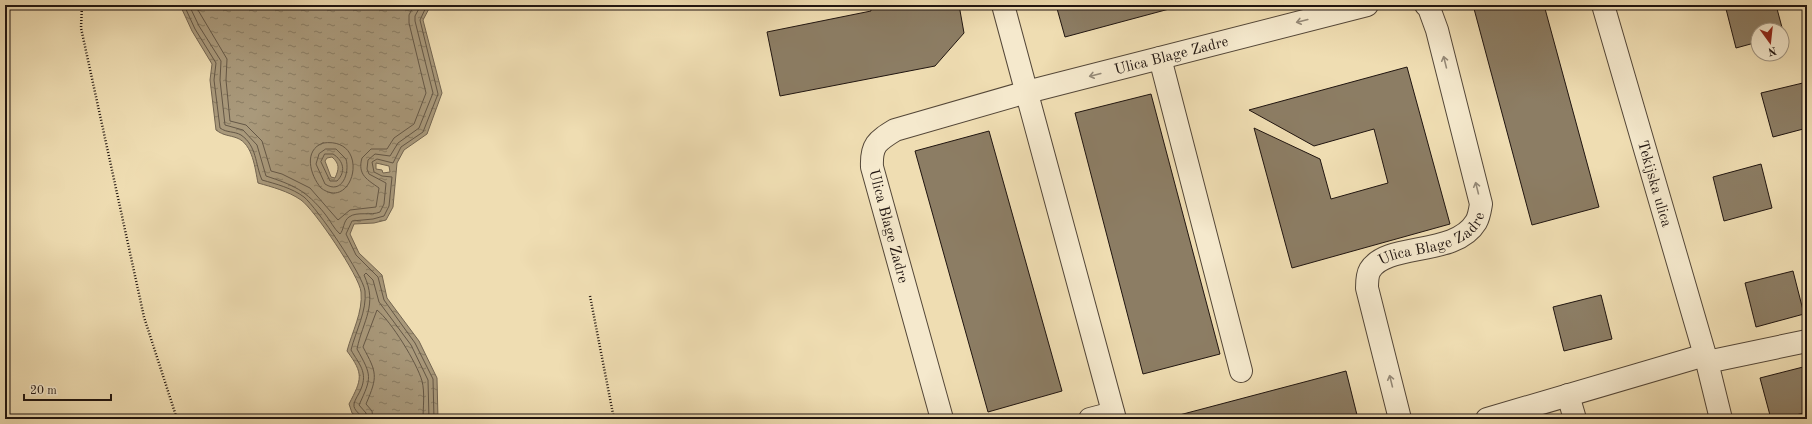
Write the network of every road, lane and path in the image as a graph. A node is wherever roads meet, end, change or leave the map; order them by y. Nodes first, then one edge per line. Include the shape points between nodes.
1 (82, 5) edge
2 (1003, 5) edge
3 (1364, 5) edge
4 (1426, 5) edge
5 (1603, 5) edge
6 (1160, 58) junction
7 (1027, 92) junction
8 (590, 296) dead end
9 (1807, 341) edge
10 (1706, 359) junction
11 (1241, 371) dead end
12 (1568, 395) junction
13 (1114, 416) edge
14 (177, 419) edge
15 (614, 419) edge
16 (942, 419) edge
17 (1090, 419) edge
18 (1400, 419) edge
19 (1487, 419) edge
20 (1575, 419) edge
21 (1721, 419) edge

1 - 14 path via 81,28 144,317
2 - 7 street
3 -> 6 street, Ulica Blage Zadre
18 -> 4 street, Ulica Blage Zadre via 1367,288 1369,272 1376,262 1388,257 1454,240 1467,233 1476,221 1481,204 1437,30
5 - 10 street, Tekijska ulica
6 -> 7 street, Ulica Blage Zadre
6 - 11 street
7 - 13 street
7 - 16 street, Ulica Blage Zadre via 895,130 880,139 871,152 872,166
8 - 15 path
9 - 10 street
10 - 12 street
10 - 21 street, Tekijska ulica
12 - 19 street
12 - 20 street
13 - 17 street

